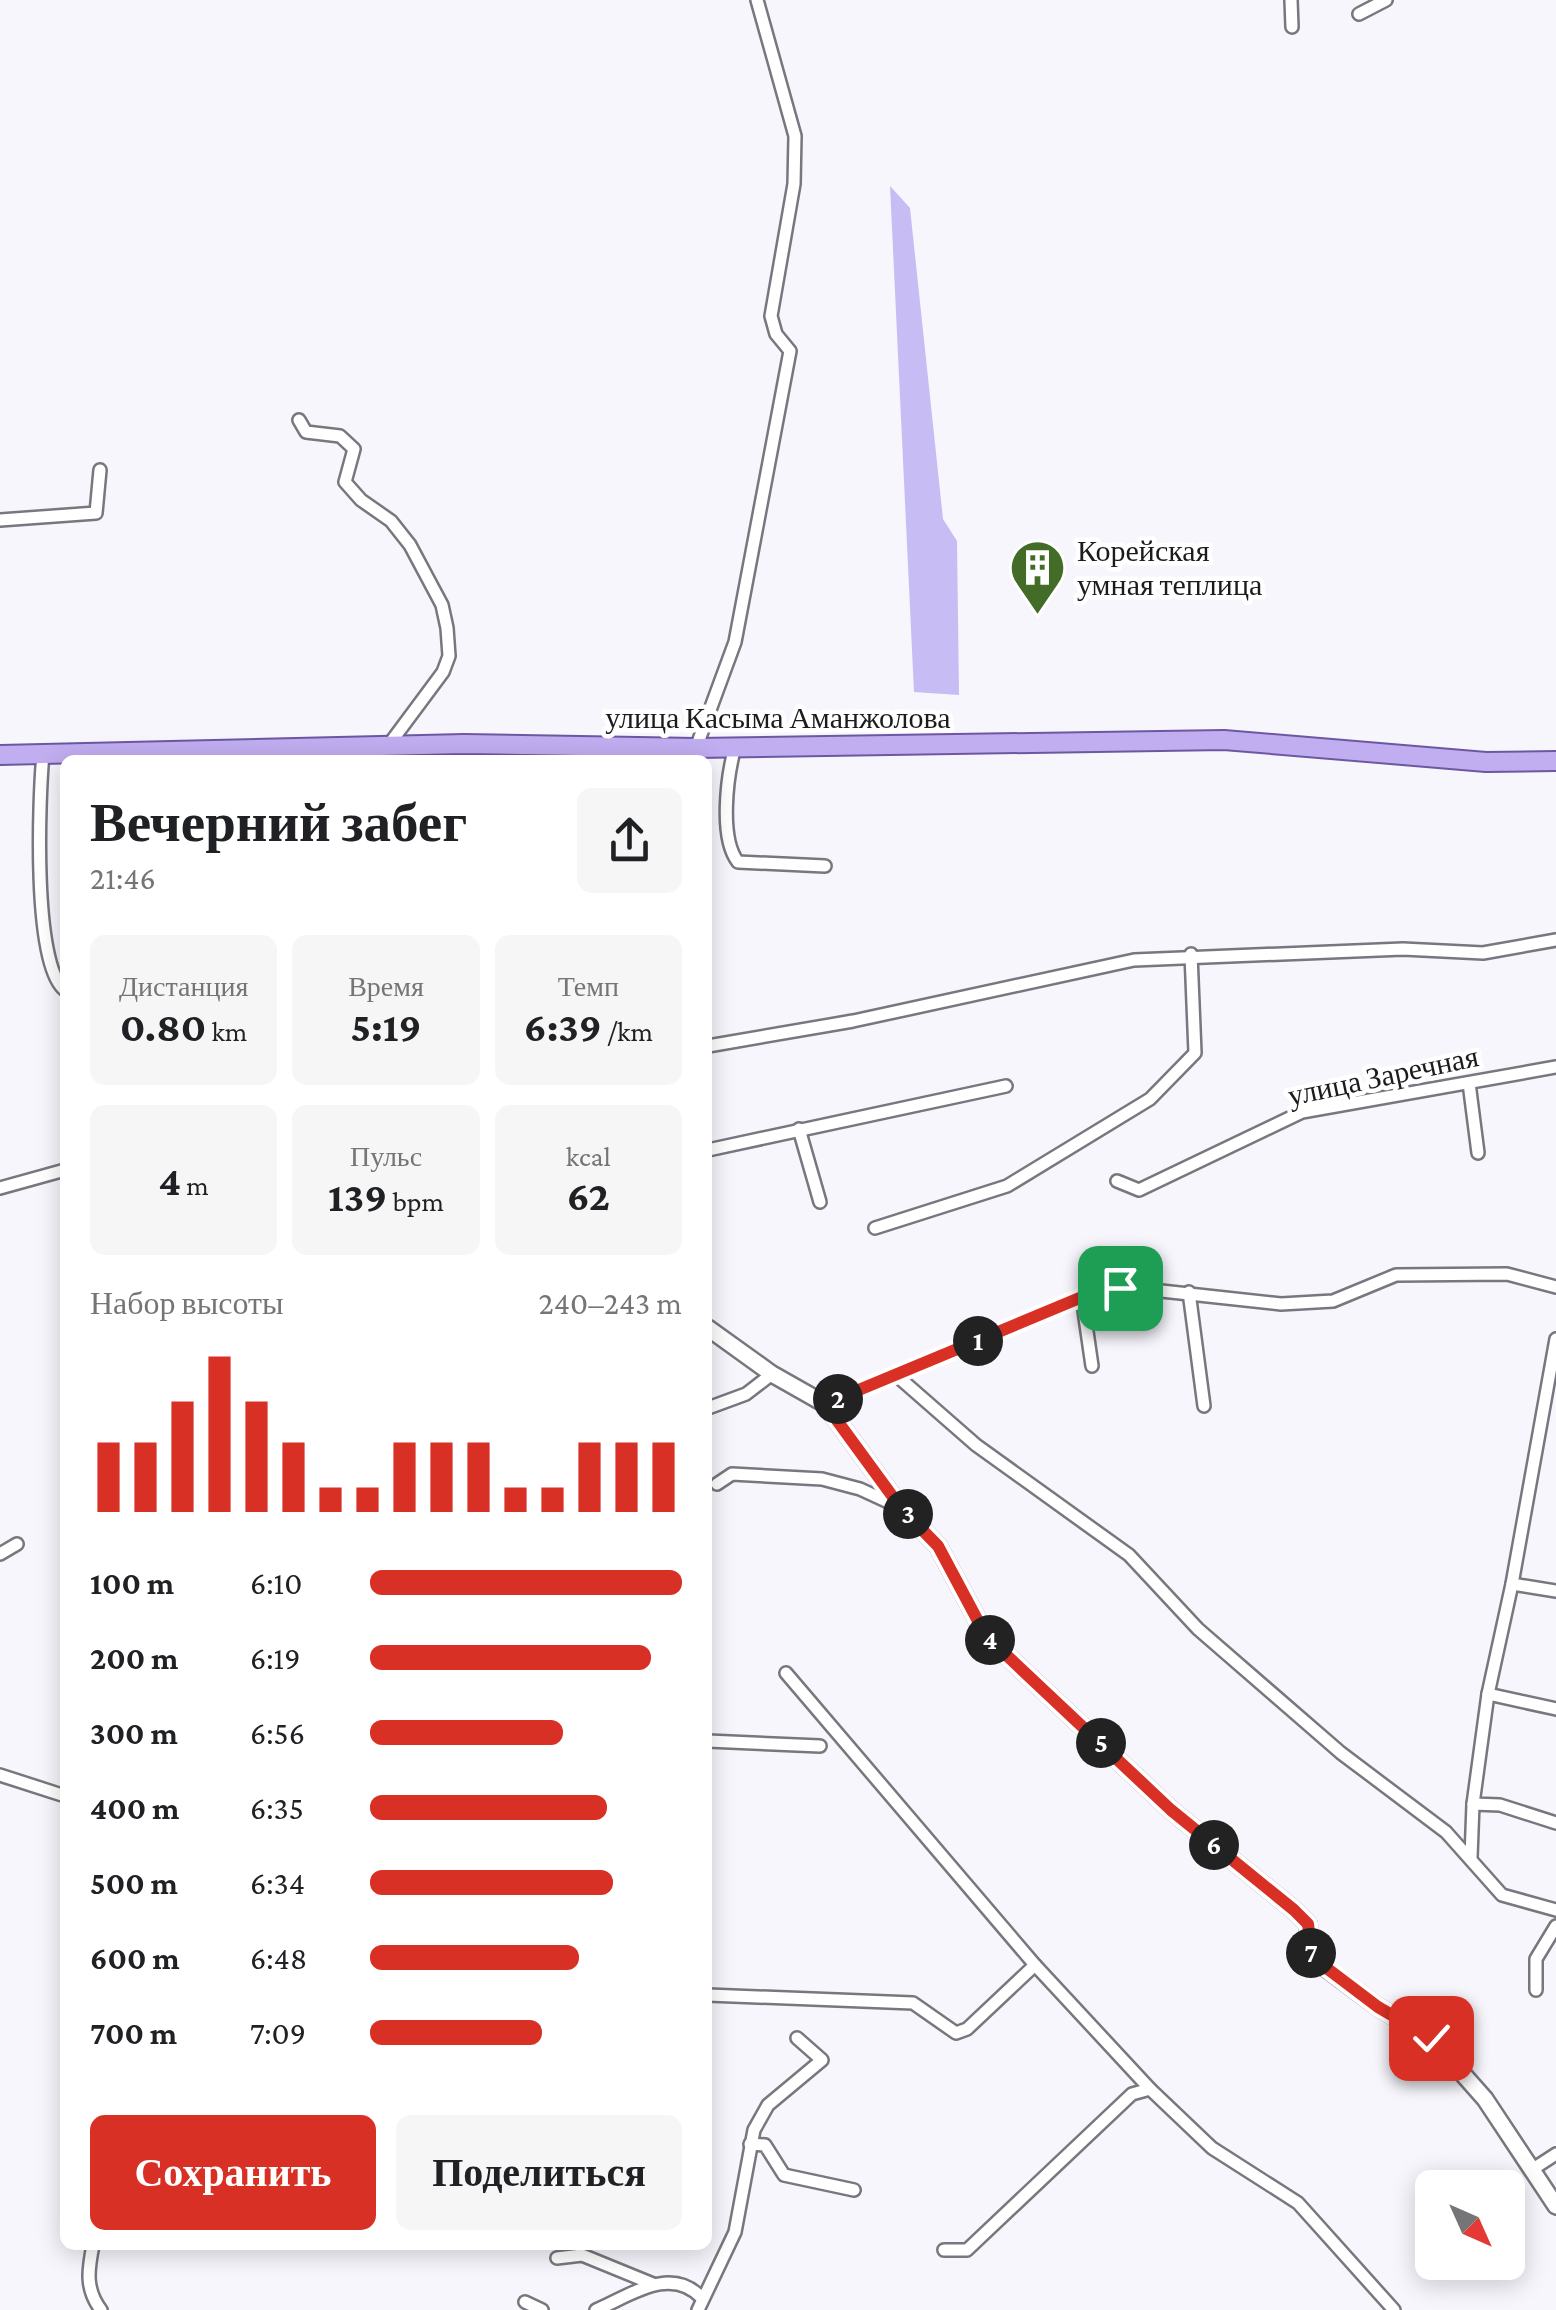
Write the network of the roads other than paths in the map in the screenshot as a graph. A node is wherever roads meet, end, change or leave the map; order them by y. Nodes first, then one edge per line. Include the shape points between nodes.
1 (757, 0) edge
2 (1291, 0) edge
3 (1385, 0) edge
4 (1359, 14) dead end
5 (1292, 27) dead end
6 (299, 420) dead end
7 (100, 470) dead end
8 (0, 520) edge
9 (388, 746) junction
10 (735, 747) junction
11 (43, 754) junction
12 (302, 754) edge
13 (696, 754) edge
14 (0, 755) edge
15 (90, 755) edge
16 (219, 755) edge
17 (1556, 761) edge
18 (825, 866) dead end
19 (1556, 940) edge
20 (1192, 954) junction
21 (60, 986) edge
22 (712, 1045) edge
23 (1556, 1067) edge
24 (1469, 1084) junction
25 (1006, 1086) dead end
26 (799, 1128) junction
27 (712, 1149) edge
28 (1478, 1153) dead end
29 (60, 1171) edge
30 (1117, 1181) dead end
31 (0, 1188) edge
32 (820, 1202) dead end
33 (874, 1228) dead end
34 (1556, 1287) edge
35 (1188, 1292) junction
36 (1082, 1297) junction
37 (712, 1331) edge
38 (1556, 1339) edge
39 (1092, 1366) dead end
40 (772, 1374) junction
41 (896, 1375) junction
42 (825, 1404) junction
43 (1204, 1406) dead end
44 (712, 1407) edge
45 (718, 1484) dead end
46 (901, 1508) junction
47 (18, 1544) dead end
48 (0, 1554) edge
49 (1512, 1584) junction
50 (1556, 1591) edge
51 (786, 1673) dead end
52 (1488, 1694) junction
53 (1556, 1709) edge
54 (712, 1740) edge
55 (820, 1746) dead end
56 (0, 1775) edge
57 (60, 1795) edge
58 (1474, 1804) junction
59 (1556, 1822) edge
60 (1471, 1856) junction
61 (1556, 1910) edge
62 (1556, 1926) edge
63 (1035, 1965) junction
64 (1536, 1990) dead end
65 (712, 1996) edge
66 (797, 2038) dead end
67 (1150, 2089) junction
68 (750, 2144) junction
69 (1556, 2154) edge
70 (1533, 2170) junction
71 (854, 2190) dead end
72 (1556, 2206) edge
73 (91, 2250) edge
74 (944, 2250) dead end
75 (557, 2258) dead end
76 (653, 2284) junction
77 (525, 2302) dead end
78 (700, 2304) edge
79 (101, 2310) edge
80 (542, 2310) edge
81 (596, 2310) edge
82 (1394, 2310) edge

1 - 13 street via 795,136 794,184 771,316 788,355 736,642
2 - 5 street
3 - 4 street
6 - 9 street via 306,432 340,436 354,450 345,482 399,531 442,605 449,656
7 - 8 street via 96,512
9 - 12 main road, улица Касыма Аманжолова
9 - 13 main road, улица Касыма Аманжолова
10 - 13 main road, улица Касыма Аманжолова
10 - 17 main road, улица Касыма Аманжолова via 1224,740 1486,762
10 - 18 street via 729,851 738,862
11 - 14 main road, улица Касыма Аманжолова
11 - 15 main road, улица Касыма Аманжолова
11 - 21 street via 46,953
12 - 16 main road, улица Касыма Аманжолова
19 - 20 street via 1483,953
20 - 22 street
20 - 33 street via 1195,1053 1150,1099 1006,1186
23 - 24 street, улица Заречная
24 - 28 street
24 - 30 street, улица Заречная via 1302,1112 1140,1190
25 - 26 street
26 - 27 street
26 - 32 street
29 - 31 street
34 - 35 street via 1507,1274 1396,1275 1334,1301 1281,1304
35 - 36 street via 1120,1288
35 - 43 street
36 - 39 street
36 - 41 street
37 - 40 street
38 - 49 street
40 - 42 street
40 - 44 street via 746,1394
41 - 42 street
41 - 60 street via 976,1445 1129,1555 1198,1629
42 - 46 street
45 - 46 street via 732,1474 822,1479
46 - 70 street via 938,1546 986,1636 1171,1810 1294,1910 1308,1924 1312,1957 1431,2038
47 - 48 street
49 - 50 street
49 - 52 street
51 - 63 street
52 - 53 street
52 - 58 street
54 - 55 street
56 - 57 street
58 - 59 street
58 - 60 street
60 - 61 street via 1502,1894
62 - 64 street via 1536,1959
63 - 65 street via 956,2033 912,2003
63 - 67 street
66 - 68 street via 822,2060 768,2106
67 - 74 street via 1132,2094 968,2250
67 - 82 street via 1212,2148 1298,2203
68 - 71 street via 764,2145 784,2175
68 - 78 street via 735,2232
69 - 70 street
70 - 72 street
73 - 79 street via 88,2284
75 - 76 street via 582,2254
76 - 78 street via 684,2286
76 - 81 street
77 - 80 street

